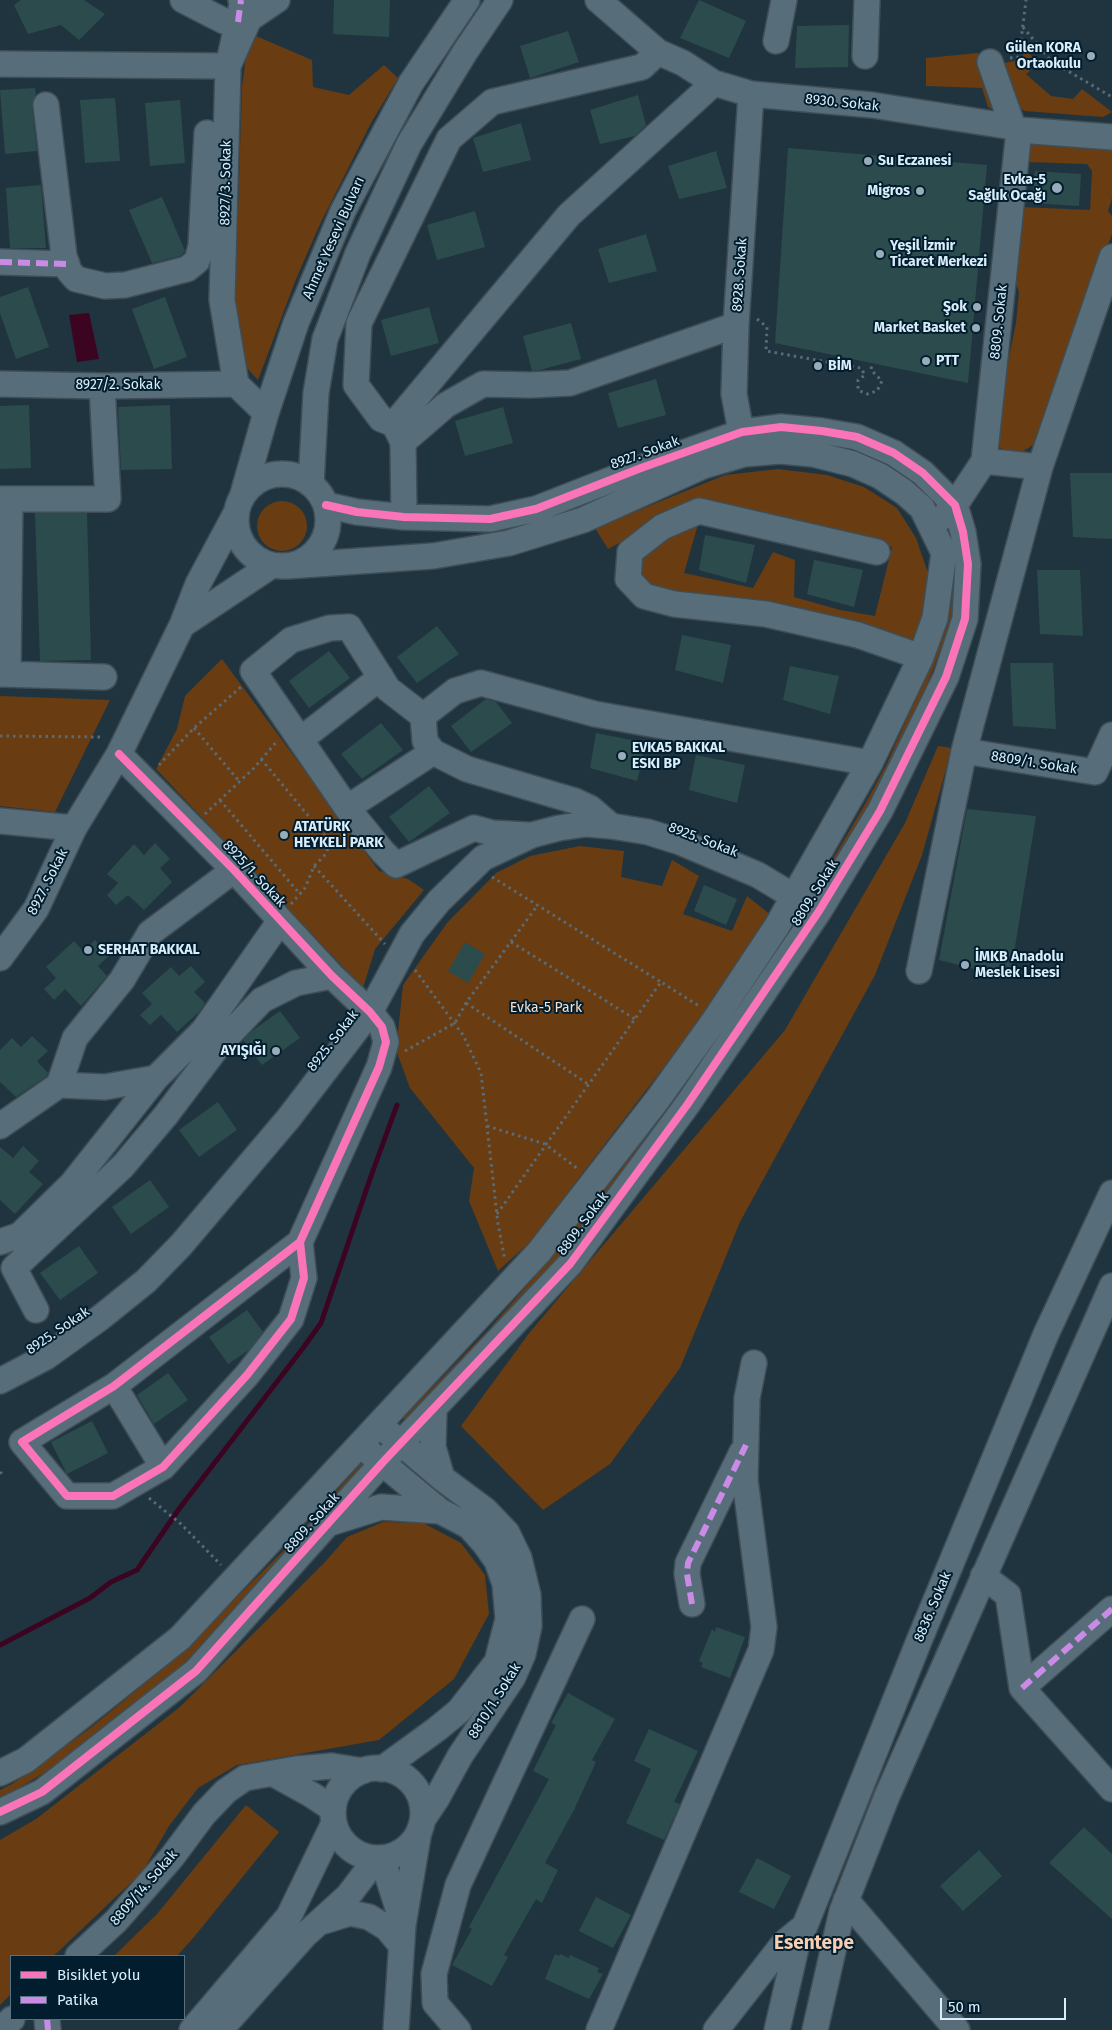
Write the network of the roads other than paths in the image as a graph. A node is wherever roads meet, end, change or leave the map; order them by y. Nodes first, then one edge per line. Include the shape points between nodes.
1 (183, 0) edge
2 (277, 0) edge
3 (467, 0) edge
4 (500, 0) edge
5 (598, 0) edge
6 (784, 0) edge
7 (867, 0) edge
8 (239, 11) edge
9 (776, 42) dead end
10 (658, 52) junction
11 (865, 56) dead end
12 (990, 62) dead end
13 (0, 64) edge
14 (228, 66) junction
15 (714, 83) junction
16 (751, 94) junction
17 (46, 105) dead end
18 (1016, 129) junction
19 (206, 133) dead end
20 (1112, 137) edge
21 (1112, 257) edge
22 (0, 262) edge
23 (67, 264) junction
24 (737, 318) junction
25 (0, 384) edge
26 (236, 384) junction
27 (102, 386) junction
28 (266, 413) junction
29 (399, 433) junction
30 (743, 443) junction
31 (984, 461) junction
32 (1040, 467) junction
33 (311, 484) junction
34 (5, 499) edge
35 (239, 505) junction
36 (326, 505) junction
37 (955, 505) junction
38 (404, 517) junction
39 (933, 528) junction
40 (877, 552) dead end
41 (279, 566) junction
42 (182, 625) junction
43 (921, 657) junction
44 (104, 677) dead end
45 (381, 677) junction
46 (3, 679) edge
47 (423, 716) junction
48 (1112, 736) edge
49 (292, 737) junction
50 (111, 746) junction
51 (964, 751) junction
52 (433, 752) junction
53 (870, 763) junction
54 (343, 816) junction
55 (0, 821) edge
56 (610, 826) junction
57 (74, 828) junction
58 (532, 835) junction
59 (234, 870) junction
60 (795, 898) junction
61 (820, 911) junction
62 (285, 913) junction
63 (0, 958) edge
64 (919, 971) dead end
65 (332, 976) junction
66 (370, 1012) junction
67 (156, 1078) junction
68 (59, 1085) junction
69 (0, 1126) edge
70 (1112, 1193) edge
71 (0, 1242) edge
72 (300, 1242) junction
73 (7, 1272) edge
74 (1112, 1286) edge
75 (36, 1310) dead end
76 (754, 1363) dead end
77 (0, 1381) edge
78 (114, 1386) junction
79 (434, 1408) junction
80 (379, 1425) junction
81 (402, 1442) junction
82 (746, 1445) junction
83 (360, 1446) junction
84 (383, 1462) junction
85 (163, 1467) junction
86 (442, 1478) junction
87 (440, 1511) junction
88 (330, 1523) junction
89 (983, 1576) junction
90 (692, 1604) dead end
91 (1112, 1609) edge
92 (582, 1620) dead end
93 (1022, 1688) junction
94 (372, 1770) junction
95 (0, 1773) edge
96 (274, 1774) junction
97 (1112, 1789) edge
98 (0, 1812) edge
99 (334, 1816) junction
100 (421, 1825) junction
101 (380, 1858) junction
102 (846, 1900) junction
103 (317, 1924) junction
104 (805, 1925) junction
105 (402, 1935) junction
106 (79, 1955) edge
107 (11, 2020) edge
108 (1, 2030) edge
109 (192, 2030) edge
110 (220, 2030) edge
111 (396, 2030) edge
112 (458, 2030) edge
113 (599, 2030) edge
114 (716, 2030) edge
115 (778, 2030) edge
116 (815, 2030) edge
117 (957, 2030) edge

1 - 8 street via 224,21
2 - 14 street, 8927/3. Sokak via 249,19
3 - 28 street, Ahmet Yesevi Bulvarı via 411,83 343,211 296,323
4 - 33 street, Ahmet Yesevi Bulvarı via 409,144 355,262 325,339 316,393
5 - 10 street, 8930. Sokak
6 - 9 street
7 - 11 street
8 - 14 street
10 - 15 street, 8930. Sokak
10 - 29 street via 642,67 492,102 449,139 359,323 356,385 381,419
12 - 18 street
13 - 14 street
14 - 26 street, 8927/3. Sokak via 222,300
15 - 16 street, 8930. Sokak
15 - 29 street via 569,215
16 - 18 street, 8930. Sokak via 872,105
16 - 24 street, 8928. Sokak
17 - 23 street
18 - 20 street, 8930. Sokak
18 - 31 street, 8809. Sokak
19 - 23 street via 201,246 197,261 187,269 125,285 105,286 76,279
21 - 32 street
22 - 23 street
24 - 29 street via 570,383 483,384
24 - 30 street, 8928. Sokak via 734,394
25 - 27 street, 8927/2. Sokak
26 - 27 street, 8927/2. Sokak
26 - 28 street
27 - 34 street via 108,499
28 - 35 street, Ahmet Yesevi Bulvarı
29 - 38 street
30 - 37 street, 8927. Sokak via 781,427 857,438 894,453 916,468
30 - 38 street, 8927. Sokak via 641,468 536,509 490,519
30 - 39 street, 8927. Sokak via 813,454 853,464 880,476 922,508
30 - 41 street, 8927. Sokak via 703,466 583,520 509,543 433,556
31 - 32 street
31 - 37 street, 8809. Sokak
32 - 51 street
33 - 35 street via 298,476 283,473 267,475 253,482
33 - 36 street
34 - 46 street
35 - 41 street via 238,537 246,550 258,560
35 - 42 street, 8927. Sokak via 198,584
36 - 38 street, 8927. Sokak
36 - 41 street via 328,526 314,554 301,562
37 - 39 street, 8809. Sokak
37 - 61 street, 8809. Sokak via 968,564 965,619 946,677 880,811
39 - 43 street, 8809. Sokak via 944,553 935,618
40 - 43 street via 699,512 662,527 630,552 628,579 644,596 674,604 766,614 858,635
41 - 42 street
42 - 50 street, 8927. Sokak
43 - 53 street, 8809. Sokak
44 - 46 street via 44,675 45,688
45 - 47 street via 388,688
45 - 49 street
45 - 49 street via 349,627 330,628 291,640 252,671
47 - 52 street via 426,741
47 - 53 street via 455,691 481,683 595,714
48 - 51 street, 8809/1. Sokak via 1094,772
49 - 54 street
50 - 57 street, 8927. Sokak
50 - 59 street, 8925/1. Sokak
51 - 64 street
52 - 54 street
52 - 56 street via 468,769 575,801 590,808
53 - 60 street, 8809. Sokak
54 - 58 street via 396,865 474,828 492,833
55 - 57 street
56 - 58 street, 8925. Sokak via 586,824
56 - 60 street, 8925. Sokak via 648,832 680,842 758,875
57 - 63 street, 8927. Sokak via 36,909
58 - 66 street, 8925. Sokak via 483,858 439,901 412,934
59 - 62 street, 8925/1. Sokak
59 - 68 street via 150,933 122,980 75,1038
60 - 61 street, 8925. Sokak
60 - 80 street, 8809. Sokak via 664,1091 539,1252
61 - 79 street, 8809. Sokak via 687,1105 570,1264
62 - 65 street, 8925/1. Sokak
62 - 67 street via 204,1030
65 - 66 street, 8925/1. Sokak
65 - 73 street via 296,983 262,1000 218,1046 123,1166
66 - 72 street, 8925/1. Sokak via 382,1027 386,1042 379,1067
66 - 77 street, 8925. Sokak via 243,1174 146,1281 46,1357
67 - 68 street via 105,1087
67 - 71 street via 72,1184 20,1235
68 - 69 street
70 - 104 street, 8836. Sokak via 1046,1334 918,1641
72 - 78 street
72 - 85 street via 304,1278 291,1319 247,1375
73 - 75 street
74 - 89 street
76 - 82 street via 747,1398
78 - 85 street
78 - 85 street via 22,1442 67,1496 113,1496
79 - 81 street, 8809. Sokak
79 - 86 street via 432,1447
80 - 81 street, 8810/1. Sokak
80 - 83 street, 8809. Sokak
81 - 84 street, 8809. Sokak
81 - 86 street, 8810/1. Sokak
82 - 90 street via 688,1563
82 - 113 street via 745,1480 764,1627 761,1650
83 - 84 street, 8810/1. Sokak
83 - 95 street, 8809. Sokak via 180,1638 26,1760
84 - 87 street, 8810/1. Sokak
84 - 88 street, 8809. Sokak
86 - 100 street, 8810/1. Sokak via 485,1510 507,1533 519,1558 526,1586 529,1626 514,1677 460,1756
87 - 88 street via 381,1507
87 - 94 street, 8810/1. Sokak via 469,1526 497,1561 506,1584 508,1620 505,1638 497,1662 459,1711 437,1729
88 - 98 street, 8809. Sokak via 196,1671 42,1792
89 - 93 street via 1008,1595
89 - 102 street via 887,1796
91 - 93 street
92 - 112 street via 458,1885 434,1974 435,2003
93 - 97 street
94 - 96 street, 8809/14. Sokak via 332,1766
94 - 99 street via 346,1782 340,1790
94 - 100 street via 394,1771 413,1785 423,1807
96 - 99 street via 312,1795
96 - 106 street, 8809/14. Sokak via 246,1778 226,1791 204,1814 160,1872 116,1921
99 - 101 street via 342,1839 354,1851
99 - 109 street via 289,1916
100 - 101 street via 408,1847
100 - 105 street
101 - 103 street via 348,1896
101 - 105 street
102 - 116 street
102 - 117 street
103 - 105 street via 350,1913 369,1917
103 - 110 street
104 - 114 street via 784,1943
104 - 115 street, 8836. Sokak via 796,1948
105 - 111 street
107 - 108 street

